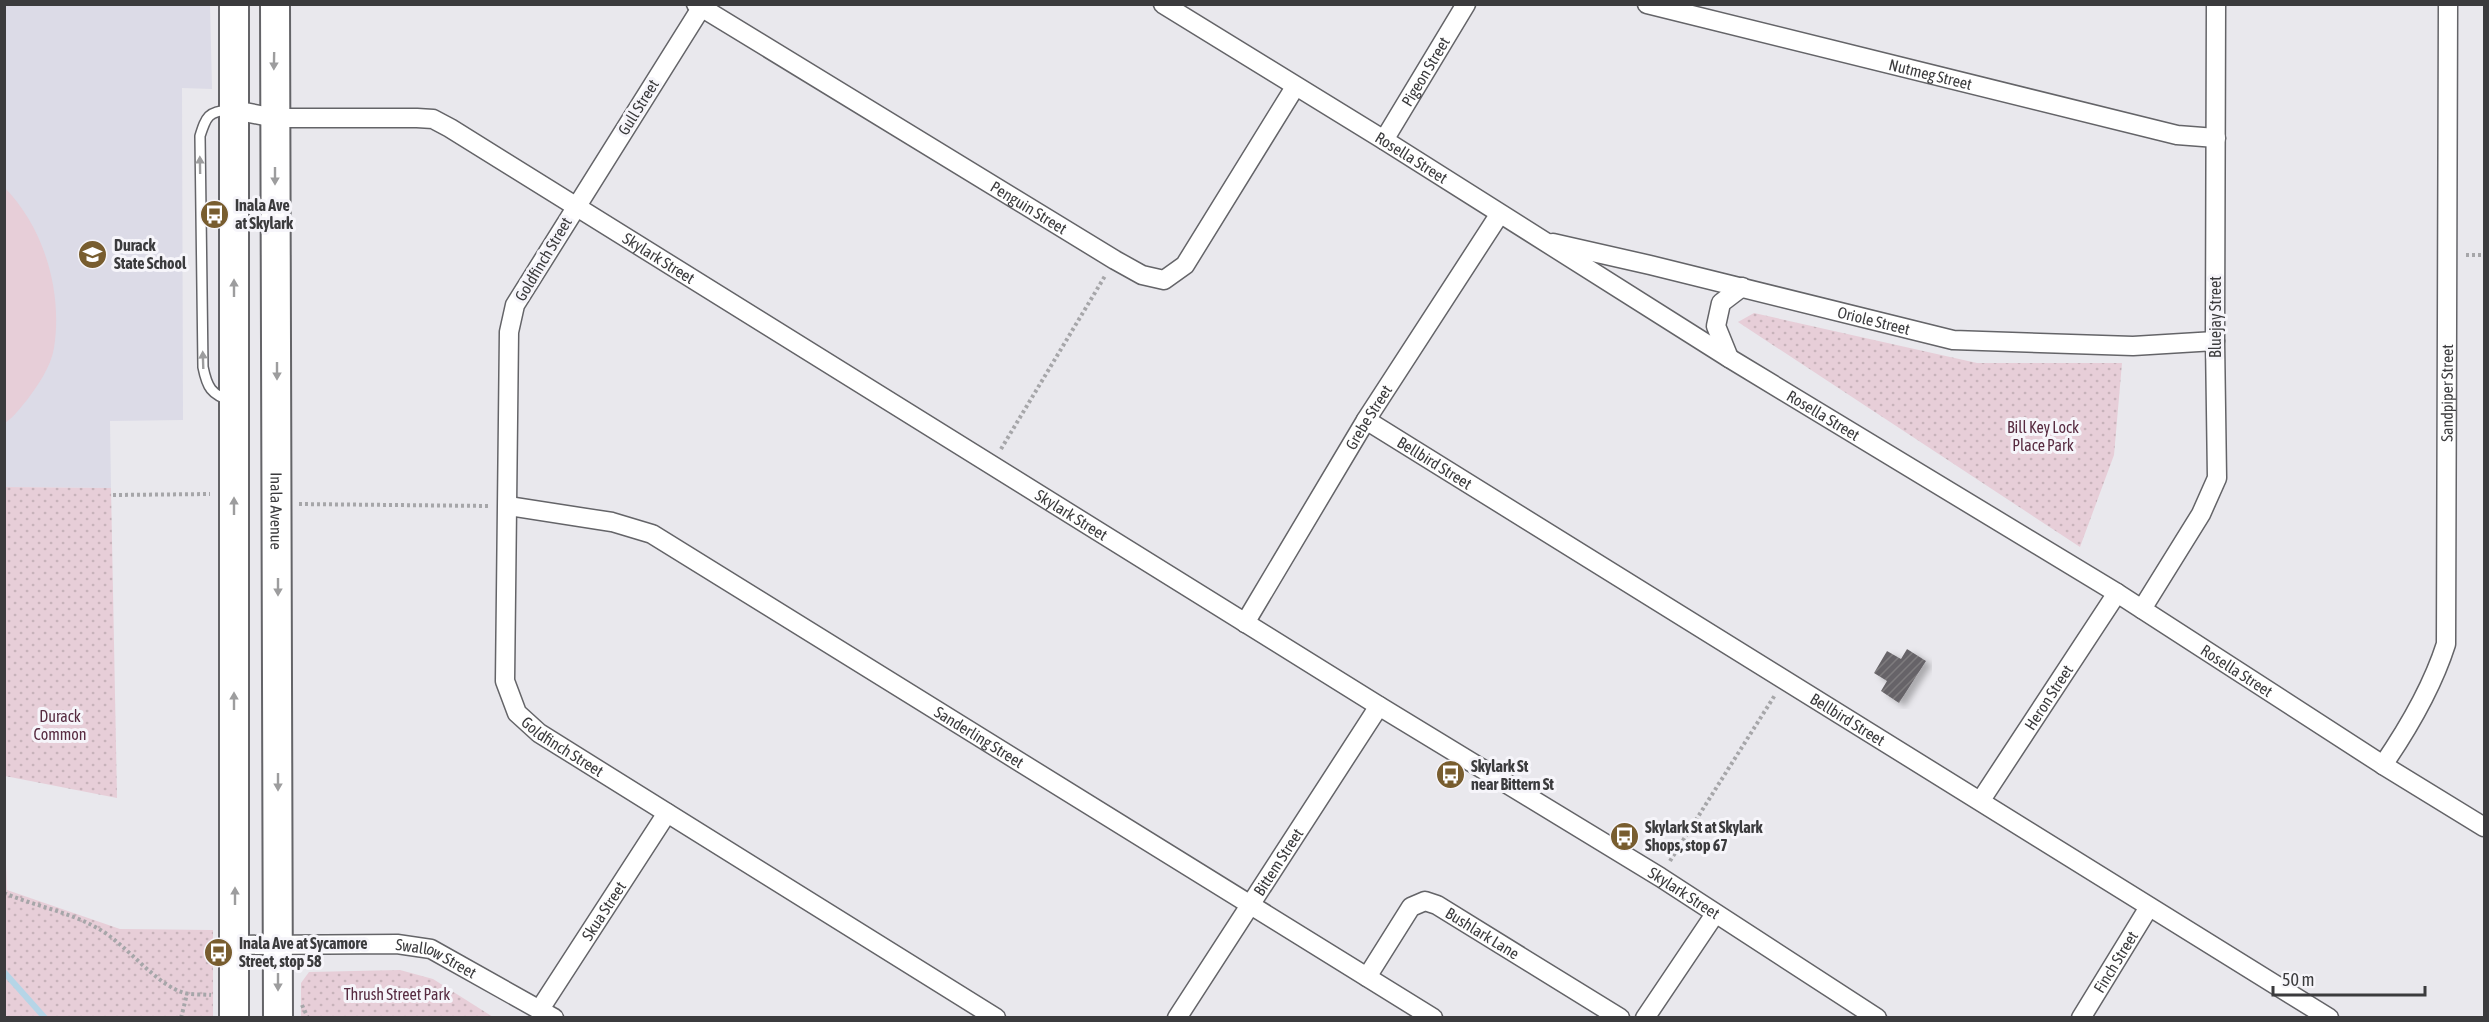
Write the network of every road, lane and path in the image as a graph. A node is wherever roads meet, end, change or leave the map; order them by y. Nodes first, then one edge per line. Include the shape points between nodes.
1 (234, 4) edge
2 (275, 4) edge
3 (1163, 4) edge
4 (1466, 4) edge
5 (1647, 4) edge
6 (2216, 4) edge
7 (2448, 4) edge
8 (698, 6) edge
9 (1192, 12) edge
10 (1295, 87) junction
11 (234, 110) junction
12 (275, 118) junction
13 (2216, 138) junction
14 (1384, 140) junction
15 (575, 206) junction
16 (1499, 215) junction
17 (1541, 241) junction
18 (1115, 260) junction
19 (1742, 287) junction
20 (2215, 341) junction
21 (1730, 358) junction
22 (1366, 420) junction
23 (991, 466) junction
24 (214, 494) dead end
25 (112, 495) dead end
26 (278, 504) junction
27 (508, 506) junction
28 (2116, 593) junction
29 (2142, 609) junction
30 (1245, 623) junction
31 (1785, 679) junction
32 (1379, 706) junction
33 (2383, 765) junction
34 (1981, 800) junction
35 (667, 813) junction
36 (2484, 827) edge
37 (1660, 877) junction
38 (4, 893) edge
39 (1250, 904) junction
40 (2149, 907) junction
41 (1715, 914) junction
42 (235, 945) junction
43 (278, 946) junction
44 (1367, 977) junction
45 (187, 994) junction
46 (234, 1006) edge
47 (278, 1006) edge
48 (547, 1013) edge
49 (181, 1017) edge
50 (308, 1017) edge
51 (996, 1017) edge
52 (1177, 1017) edge
53 (1433, 1017) edge
54 (1620, 1017) edge
55 (1645, 1017) edge
56 (1877, 1017) edge
57 (2081, 1017) edge
58 (2329, 1017) edge

1 - 11 main road
2 -> 12 main road, Inala Avenue
3 - 9 street, Rosella Street
4 - 14 street, Pigeon Street
5 - 13 street, Nutmeg Street via 2177,135
6 - 13 street, Bluejay Street
7 - 33 street, Sandpiper Street via 2446,644 2437,674
8 - 15 street, Gull Street
8 - 18 street, Penguin Street
9 - 10 street, Rosella Street
10 - 14 street, Rosella Street
10 - 18 street, Penguin Street via 1185,266 1164,280 1142,275
11 - 12 street, Skylark Street
42 -> 11 main road
12 - 15 street, Skylark Street via 433,119
12 -> 26 main road, Inala Avenue
13 - 20 street, Bluejay Street
14 - 16 street, Rosella Street
15 - 23 street, Skylark Street
15 - 27 street, Goldfinch Street via 515,305 509,332
16 - 17 street, Rosella Street
16 - 22 street, Grebe Street
17 - 19 street, Oriole Street
17 - 21 street, Rosella Street
18 - 23 path
19 - 20 street, Oriole Street via 1953,340 2133,346
19 - 21 street via 1720,303 1716,326
20 - 29 street, Bluejay Street via 2217,478 2201,514
21 - 28 street, Rosella Street
22 - 30 street, Grebe Street
22 - 31 street, Bellbird Street
23 - 30 street, Skylark Street
24 - 25 path
26 - 27 path
26 -> 43 main road, Inala Avenue
27 - 35 street, Goldfinch Street via 505,681 517,712 539,733
27 - 39 street, Sanderling Street via 612,522 652,534
28 - 29 street, Rosella Street
28 - 34 street, Heron Street
29 - 33 street, Rosella Street
30 - 32 street, Skylark Street
31 - 34 street, Bellbird Street
31 - 37 path
32 - 37 street, Skylark Street
32 - 39 street, Bittem Street
33 - 36 street, Rosella Street
34 - 40 street, Bellbird Street
35 - 48 street, Skua Street
35 - 51 street, Goldfinch Street
37 - 41 street, Skylark Street
38 - 45 path via 98,928 169,986
39 - 44 street, Sanderling Street
39 - 52 street, Bittem Street
40 - 57 street, Finch Street
40 - 58 street, Bellbird Street
41 - 55 street
41 - 56 street, Skylark Street
42 - 43 street, Swallow Street
42 - 46 main road
43 -> 47 main road, Inala Avenue
43 - 48 street, Swallow Street via 397,944 431,949
44 - 53 street, Sanderling Street
44 - 54 street, Bushlark Lane via 1411,907 1425,901
45 - 46 path
45 - 49 path
47 - 50 path via 296,998

